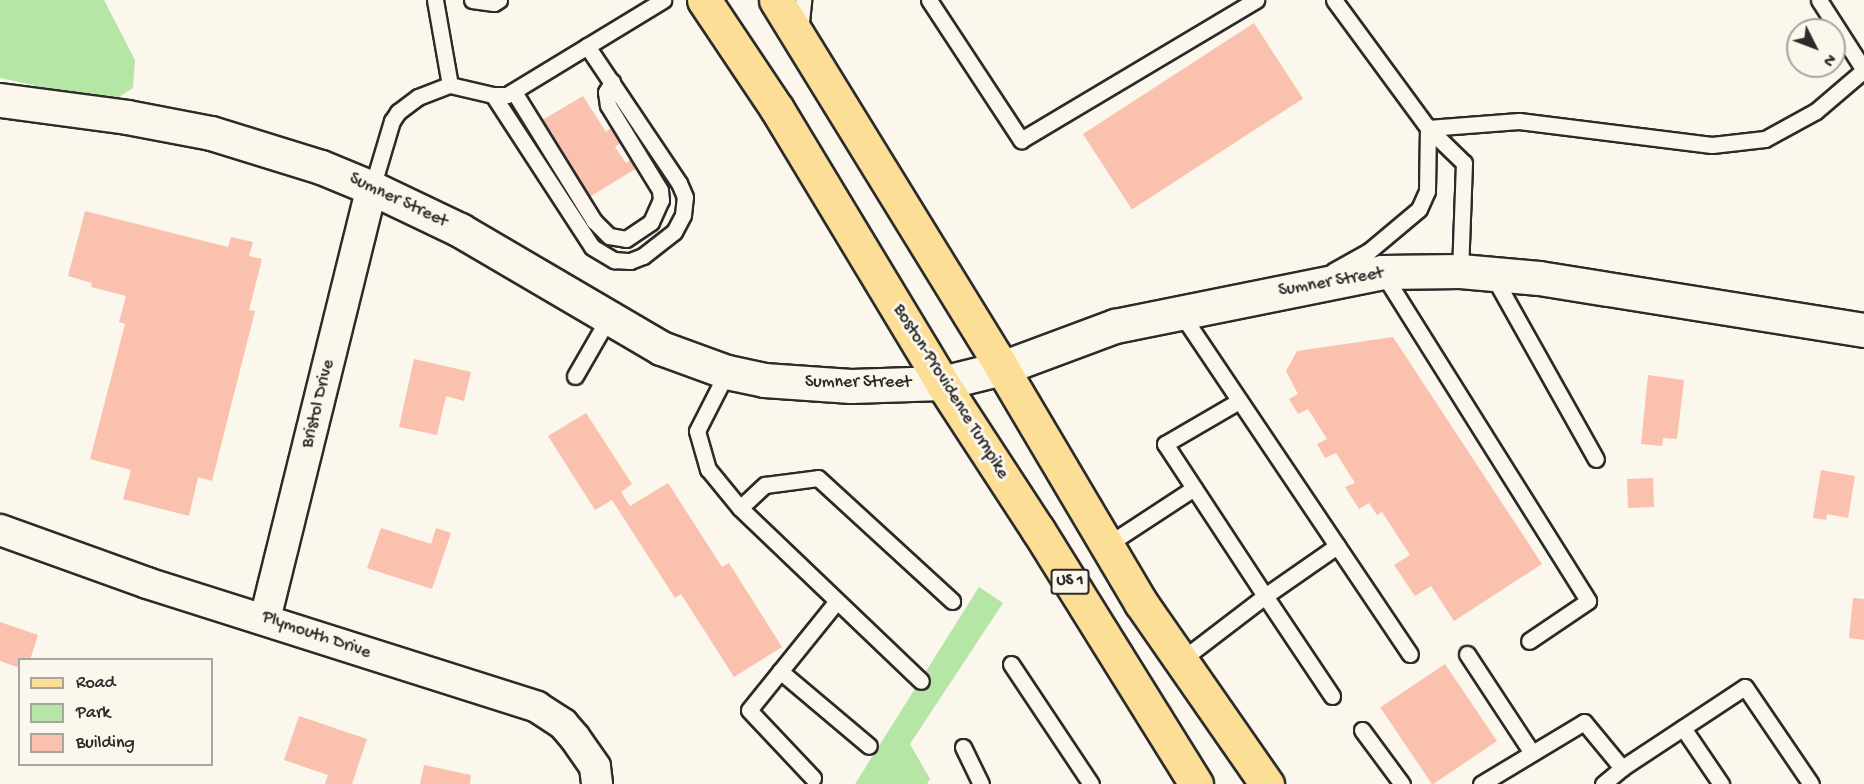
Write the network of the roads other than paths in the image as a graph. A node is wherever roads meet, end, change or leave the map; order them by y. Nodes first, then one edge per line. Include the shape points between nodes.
1 (435, 0) edge
2 (472, 0) edge
3 (499, 0) edge
4 (663, 0) edge
5 (704, 0) edge
6 (776, 0) edge
7 (803, 0) edge
8 (929, 0) edge
9 (1256, 0) edge
10 (1334, 0) edge
11 (1819, 0) edge
12 (800, 37) junction
13 (588, 46) junction
14 (1864, 70) edge
15 (612, 82) junction
16 (450, 85) junction
17 (514, 92) junction
18 (494, 95) junction
19 (0, 100) edge
20 (1428, 128) junction
21 (372, 188) junction
22 (1382, 272) junction
23 (1476, 273) junction
24 (1300, 288) junction
25 (1180, 312) junction
26 (609, 317) junction
27 (1864, 330) edge
28 (1002, 368) junction
29 (727, 372) junction
30 (575, 376) dead end
31 (942, 383) junction
32 (1239, 401) junction
33 (1596, 459) dead end
34 (1194, 488) junction
35 (740, 508) junction
36 (0, 530) edge
37 (1107, 545) junction
38 (1337, 546) junction
39 (1265, 596) junction
40 (952, 601) dead end
41 (837, 602) junction
42 (265, 619) junction
43 (1529, 641) dead end
44 (1410, 654) dead end
45 (1467, 654) dead end
46 (1180, 662) junction
47 (1011, 664) dead end
48 (780, 671) junction
49 (921, 681) dead end
50 (1332, 696) dead end
51 (1683, 728) junction
52 (1362, 730) dead end
53 (869, 746) dead end
54 (963, 747) dead end
55 (1532, 753) junction
56 (1622, 768) junction
57 (813, 778) dead end
58 (597, 784) edge
59 (981, 784) edge
60 (1091, 784) edge
61 (1196, 784) edge
62 (1267, 784) edge
63 (1401, 784) edge
64 (1481, 784) edge
65 (1603, 784) edge
66 (1721, 784) edge
67 (1811, 784) edge

1 - 16 lane
2 - 3 lane
4 - 13 lane
5 - 31 main road, Boston-Providence Turnpike / US 1 via 777,110
6 - 12 main road
7 - 12 lane
8 - 9 lane via 1021,140
10 - 20 lane
11 - 14 lane
12 - 28 main road
13 - 15 lane
13 - 17 lane
14 - 20 lane via 1816,111 1765,139 1712,146 1519,121
15 - 17 lane via 606,92 608,105 660,190 661,200 651,222 626,239 609,236 594,221
15 - 18 lane via 685,197 683,215 674,232 655,249 630,261 607,258 585,240
16 - 18 lane
16 - 21 lane via 418,98 392,121
17 - 18 lane
19 - 21 main road, Sumner Street via 211,133 268,149
20 - 23 lane via 1464,163
20 - 24 lane via 1427,191 1419,209 1370,251
21 - 26 main road, Sumner Street via 460,230
21 - 42 street, Bristol Drive
22 - 23 main road, Sumner Street
22 - 24 main road, Sumner Street
22 - 43 lane via 1588,601
23 - 27 main road, Sumner Street via 1539,278
23 - 33 lane
24 - 25 main road, Sumner Street
25 - 28 main road, Sumner Street via 1115,326
25 - 32 lane
26 - 29 main road, Sumner Street via 661,348
26 - 30 lane
28 - 31 main road, Sumner Street
28 - 37 main road
29 - 31 main road, Sumner Street via 764,380 834,386
29 - 35 lane via 697,431 708,469
31 - 61 main road, Boston-Providence Turnpike / US 1
32 - 34 lane via 1165,444
32 - 38 lane
34 - 37 lane
34 - 39 lane
35 - 40 lane via 765,484 818,478
35 - 41 lane
36 - 42 street, Plymouth Drive via 147,583
37 - 46 main road
38 - 39 lane
38 - 44 lane
39 - 46 lane
39 - 50 lane
41 - 48 lane
41 - 49 lane
42 - 58 street, Plymouth Drive via 537,707 575,738 595,767
45 - 55 lane
46 - 62 main road
47 - 60 lane
48 - 53 lane
48 - 57 lane via 749,710
51 - 56 lane
51 - 66 lane
51 - 67 lane via 1745,687
52 - 63 lane
54 - 59 lane
55 - 56 lane via 1584,722
55 - 64 lane
56 - 65 lane

